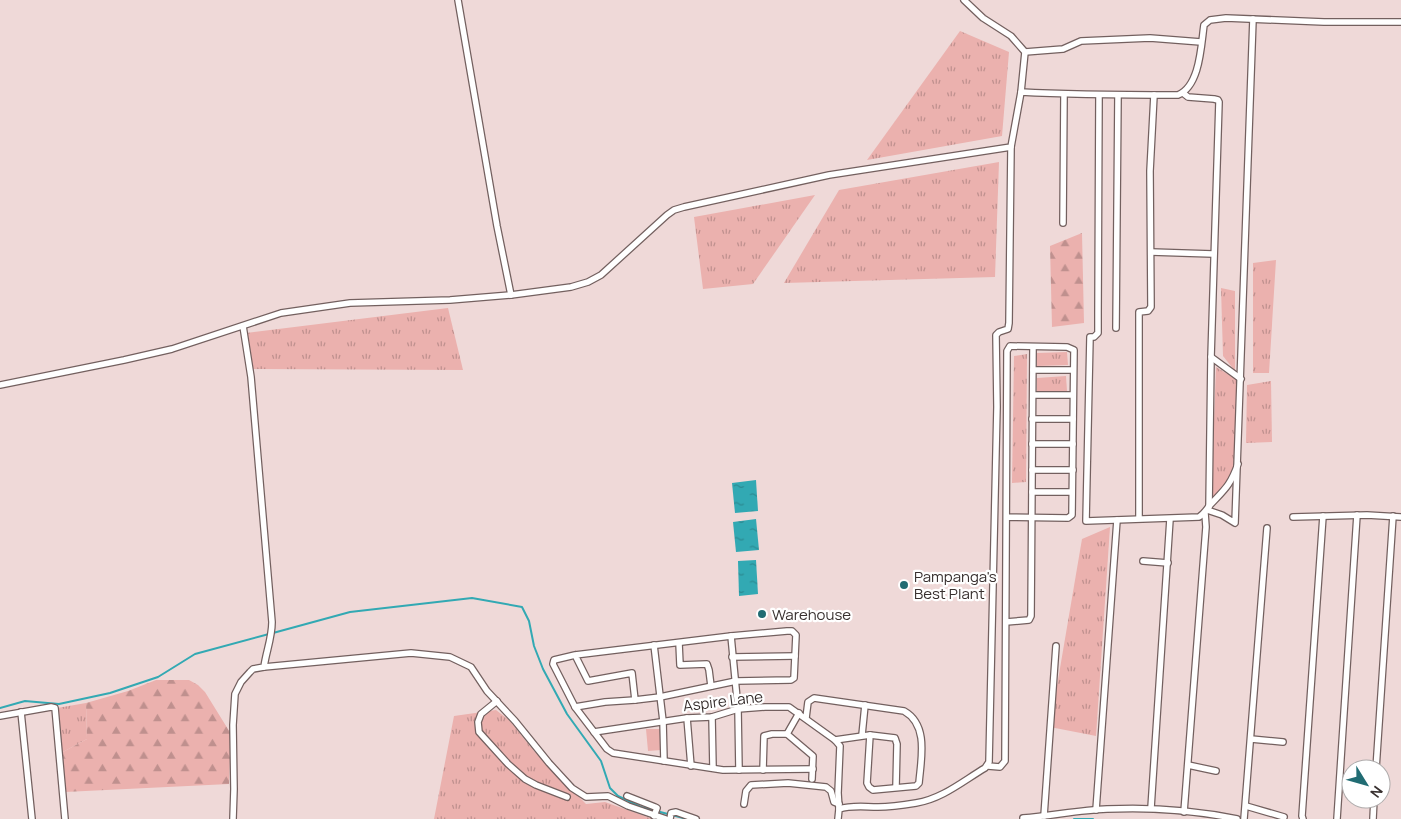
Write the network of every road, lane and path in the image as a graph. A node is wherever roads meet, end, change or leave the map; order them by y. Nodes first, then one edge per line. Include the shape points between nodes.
1 (458, 0) edge
2 (964, 0) edge
3 (1253, 19) junction
4 (1401, 22) edge
5 (1201, 42) junction
6 (1025, 52) junction
7 (1021, 92) junction
8 (1183, 93) junction
9 (1064, 95) junction
10 (1099, 95) junction
11 (1118, 95) junction
12 (1154, 95) junction
13 (1011, 147) junction
14 (1063, 223) dead end
15 (1151, 252) junction
16 (1213, 254) junction
17 (511, 295) junction
18 (243, 326) junction
19 (1116, 328) dead end
20 (1033, 347) junction
21 (1212, 357) junction
22 (1033, 370) junction
23 (1073, 370) junction
24 (1241, 379) junction
25 (0, 385) edge
26 (1033, 395) junction
27 (1073, 395) junction
28 (1032, 419) junction
29 (1073, 419) junction
30 (1032, 444) junction
31 (1073, 444) junction
32 (1238, 464) junction
33 (1032, 470) junction
34 (1072, 470) junction
35 (1032, 492) junction
36 (1072, 492) junction
37 (1207, 510) junction
38 (1357, 515) junction
39 (1323, 516) junction
40 (1393, 516) junction
41 (1007, 517) junction
42 (1293, 517) dead end
43 (1401, 517) edge
44 (1032, 518) junction
45 (1139, 518) junction
46 (1170, 519) junction
47 (1117, 520) junction
48 (1267, 528) dead end
49 (1143, 561) dead end
50 (1168, 563) junction
51 (1006, 622) junction
52 (731, 636) junction
53 (679, 643) junction
54 (654, 645) junction
55 (1056, 646) dead end
56 (575, 655) junction
57 (795, 656) junction
58 (732, 657) junction
59 (264, 668) junction
60 (736, 681) junction
61 (710, 686) junction
62 (660, 697) junction
63 (636, 700) junction
64 (497, 701) junction
65 (865, 705) junction
66 (575, 707) junction
67 (738, 709) junction
68 (21, 712) junction
69 (799, 713) junction
70 (0, 716) edge
71 (712, 717) junction
72 (687, 718) junction
73 (806, 718) junction
74 (663, 722) junction
75 (594, 732) junction
76 (787, 734) junction
77 (870, 735) junction
78 (862, 736) junction
79 (1251, 739) junction
80 (835, 740) junction
81 (1283, 742) dead end
82 (1377, 759) edge
83 (664, 761) junction
84 (1188, 765) junction
85 (691, 766) junction
86 (988, 766) junction
87 (713, 768) junction
88 (813, 769) junction
89 (739, 770) junction
90 (763, 770) junction
91 (1216, 771) dead end
92 (812, 779) dead end
93 (896, 787) junction
94 (627, 796) dead end
95 (567, 797) dead end
96 (636, 804) junction
97 (744, 804) dead end
98 (839, 806) junction
99 (1246, 806) junction
100 (1150, 808) junction
101 (1096, 810) junction
102 (1184, 812) junction
103 (1044, 816) junction
104 (666, 817) edge
105 (1284, 817) dead end
106 (1023, 818) edge
107 (32, 819) edge
108 (65, 819) edge
109 (233, 819) edge
110 (696, 819) edge
111 (838, 819) edge
112 (1237, 819) edge
113 (1244, 819) edge
114 (1303, 819) edge
115 (1337, 819) edge

1 - 17 street
2 - 6 street via 983,18 1012,36
3 - 4 street
3 - 5 street via 1210,20 1204,25
3 - 24 street
5 - 6 street via 1150,38 1081,41 1063,49
5 - 8 street via 1194,80
6 - 7 street
7 - 9 street
7 - 13 street
8 - 12 street
8 - 16 street via 1188,97 1218,100
9 - 10 street
9 - 14 street
10 - 11 street
10 - 47 street via 1098,333 1090,337 1086,521
11 - 12 street
11 - 19 street
12 - 15 street via 1150,171
13 - 17 street via 829,175 684,207 667,215 601,275 588,282
13 - 86 street via 1009,323 1008,329 996,335
15 - 16 street
15 - 45 street via 1151,307 1148,311 1139,312
16 - 21 street
17 - 18 street via 350,303 281,312
18 - 25 street via 172,349
18 - 59 street via 251,377 272,622 272,637 266,650
20 - 22 street
20 - 23 street via 1072,348
20 - 41 street via 1010,346 1007,351
21 - 24 street
21 - 37 street
22 - 23 street
22 - 26 street
23 - 27 street
24 - 32 street
26 - 27 street
26 - 28 street
27 - 29 street
28 - 29 street
28 - 30 street
29 - 31 street
30 - 31 street
30 - 33 street
31 - 34 street
32 - 37 street via 1224,493
32 - 37 street via 1236,523
33 - 34 street
33 - 35 street
34 - 36 street
35 - 36 street
35 - 44 street
36 - 44 street via 1072,515 1068,518
37 - 46 street via 1199,517
37 - 84 street
38 - 39 street
38 - 40 street
38 - 115 street
39 - 42 street
39 - 114 street
40 - 43 street
40 - 82 street
41 - 44 street
41 - 51 street
44 - 51 street via 1031,616 1025,622
45 - 46 street
45 - 47 street
46 - 50 street
47 - 101 street
48 - 79 street
49 - 50 street
50 - 100 street
51 - 86 street via 1005,761 1000,767
52 - 53 street
52 - 57 street via 792,631 796,635
52 - 58 street
53 - 54 street
53 - 61 street via 680,665 707,664
54 - 56 street
54 - 62 street
55 - 103 street
56 - 63 street via 588,680 632,673
56 - 66 street via 553,662
57 - 58 street
57 - 60 street via 794,678 791,680
58 - 60 street
59 - 64 street via 411,653 432,654 450,657 472,667
59 - 109 street via 253,669 234,694
60 - 61 street
60 - 67 street
61 - 62 street
62 - 63 street
62 - 74 street
63 - 66 street
64 - 95 street via 479,717 479,732 525,779
64 - 96 street via 572,788 586,797 608,796
65 - 73 street via 814,698 808,702
65 - 78 street
65 - 93 street via 904,711 913,716 921,735 919,783
66 - 75 street
67 - 69 street, Aspire Lane via 789,707
67 - 71 street, Aspire Lane
67 - 89 street
68 - 70 street
68 - 107 street
68 - 108 street via 55,708
69 - 73 street, Aspire Lane
69 - 76 street
71 - 72 street, Aspire Lane
71 - 87 street
72 - 74 street, Aspire Lane
72 - 85 street
73 - 80 street, Aspire Lane
74 - 75 street, Aspire Lane
74 - 83 street
75 - 83 street via 614,753
76 - 88 street via 813,756
76 - 90 street via 764,736
77 - 78 street
77 - 93 street via 895,738
77 - 93 street via 869,787 873,790
78 - 80 street
79 - 81 street
79 - 99 street
80 - 98 street via 841,750
83 - 85 street
84 - 91 street
84 - 102 street
85 - 87 street
86 - 98 street via 936,798 879,807
87 - 89 street
88 - 90 street
88 - 92 street
89 - 90 street
94 - 96 street
96 - 104 street
97 - 98 street via 746,791 751,785 788,782 826,787
98 - 111 street
99 - 105 street
99 - 113 street
100 - 101 street
100 - 102 street
101 - 103 street
102 - 112 street
103 - 106 street
104 - 110 street via 676,812

